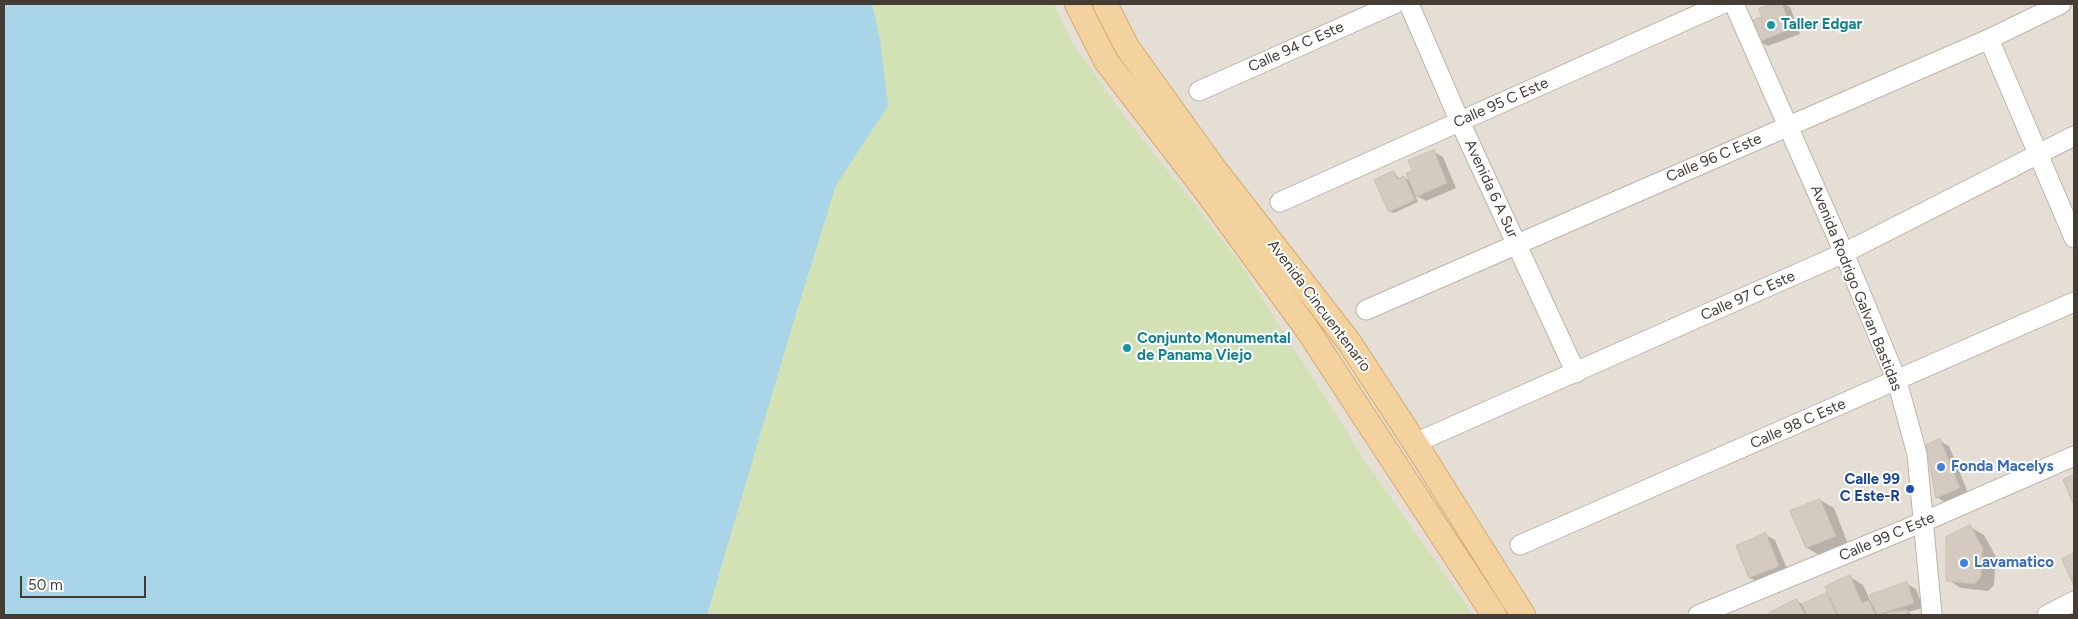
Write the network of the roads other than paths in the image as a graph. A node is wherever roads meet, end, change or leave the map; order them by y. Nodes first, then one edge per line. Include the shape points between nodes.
1 (1077, 4) edge
2 (1105, 4) edge
3 (1394, 4) edge
4 (1409, 4) edge
5 (1722, 4) edge
6 (1734, 4) edge
7 (2061, 4) edge
8 (1989, 39) junction
9 (1199, 91) dead end
10 (1460, 122) junction
11 (1789, 126) junction
12 (2074, 136) edge
13 (2038, 155) junction
14 (1280, 202) dead end
15 (2074, 238) edge
16 (1517, 243) junction
17 (1844, 253) junction
18 (2074, 302) edge
19 (1366, 310) dead end
20 (1576, 373) junction
21 (1897, 381) junction
22 (1415, 443) junction
23 (2074, 456) edge
24 (1923, 522) junction
25 (1520, 545) dead end
26 (2074, 601) edge
27 (1494, 615) edge
28 (1523, 615) edge
29 (1698, 615) edge
30 (1932, 615) edge
31 (2047, 615) edge

1 - 27 main road, Avenida Cincuentenario via 1106,61 1307,330
2 - 22 main road, Avenida Cincuentenario via 1127,47 1213,168 1349,342
3 - 9 street, Calle 94 C Este
4 - 10 street, Avenida 6 A Sur
5 - 10 street, Calle 95 C Este
6 - 11 street, Avenida Rodrigo Galvan Bastidas
7 - 8 street, Calle 96 C Este
8 - 11 street, Calle 96 C Este
8 - 13 street
10 - 14 street, Calle 95 C Este
10 - 16 street, Avenida 6 A Sur
11 - 16 street, Calle 96 C Este
11 - 17 street, Avenida Rodrigo Galvan Bastidas
12 - 13 street, Calle 97 C Este
13 - 15 street
13 - 17 street, Calle 97 C Este
16 - 19 street, Calle 96 C Este
16 - 20 street, Avenida 6 A Sur
17 - 20 street, Calle 97 C Este
17 - 21 street, Avenida Rodrigo Galvan Bastidas
18 - 21 street, Calle 98 C Este
20 - 22 street, Calle 97 C Este
21 - 24 street, Avenida Rodrigo Galvan Bastidas via 1917,454
21 - 25 street, Calle 98 C Este
22 - 28 main road, Avenida Cincuentenario
23 - 24 street, Calle 99 C Este
24 - 29 street, Calle 99 C Este
24 - 30 street, Avenida Rodrigo Galvan Bastidas
26 - 31 street

